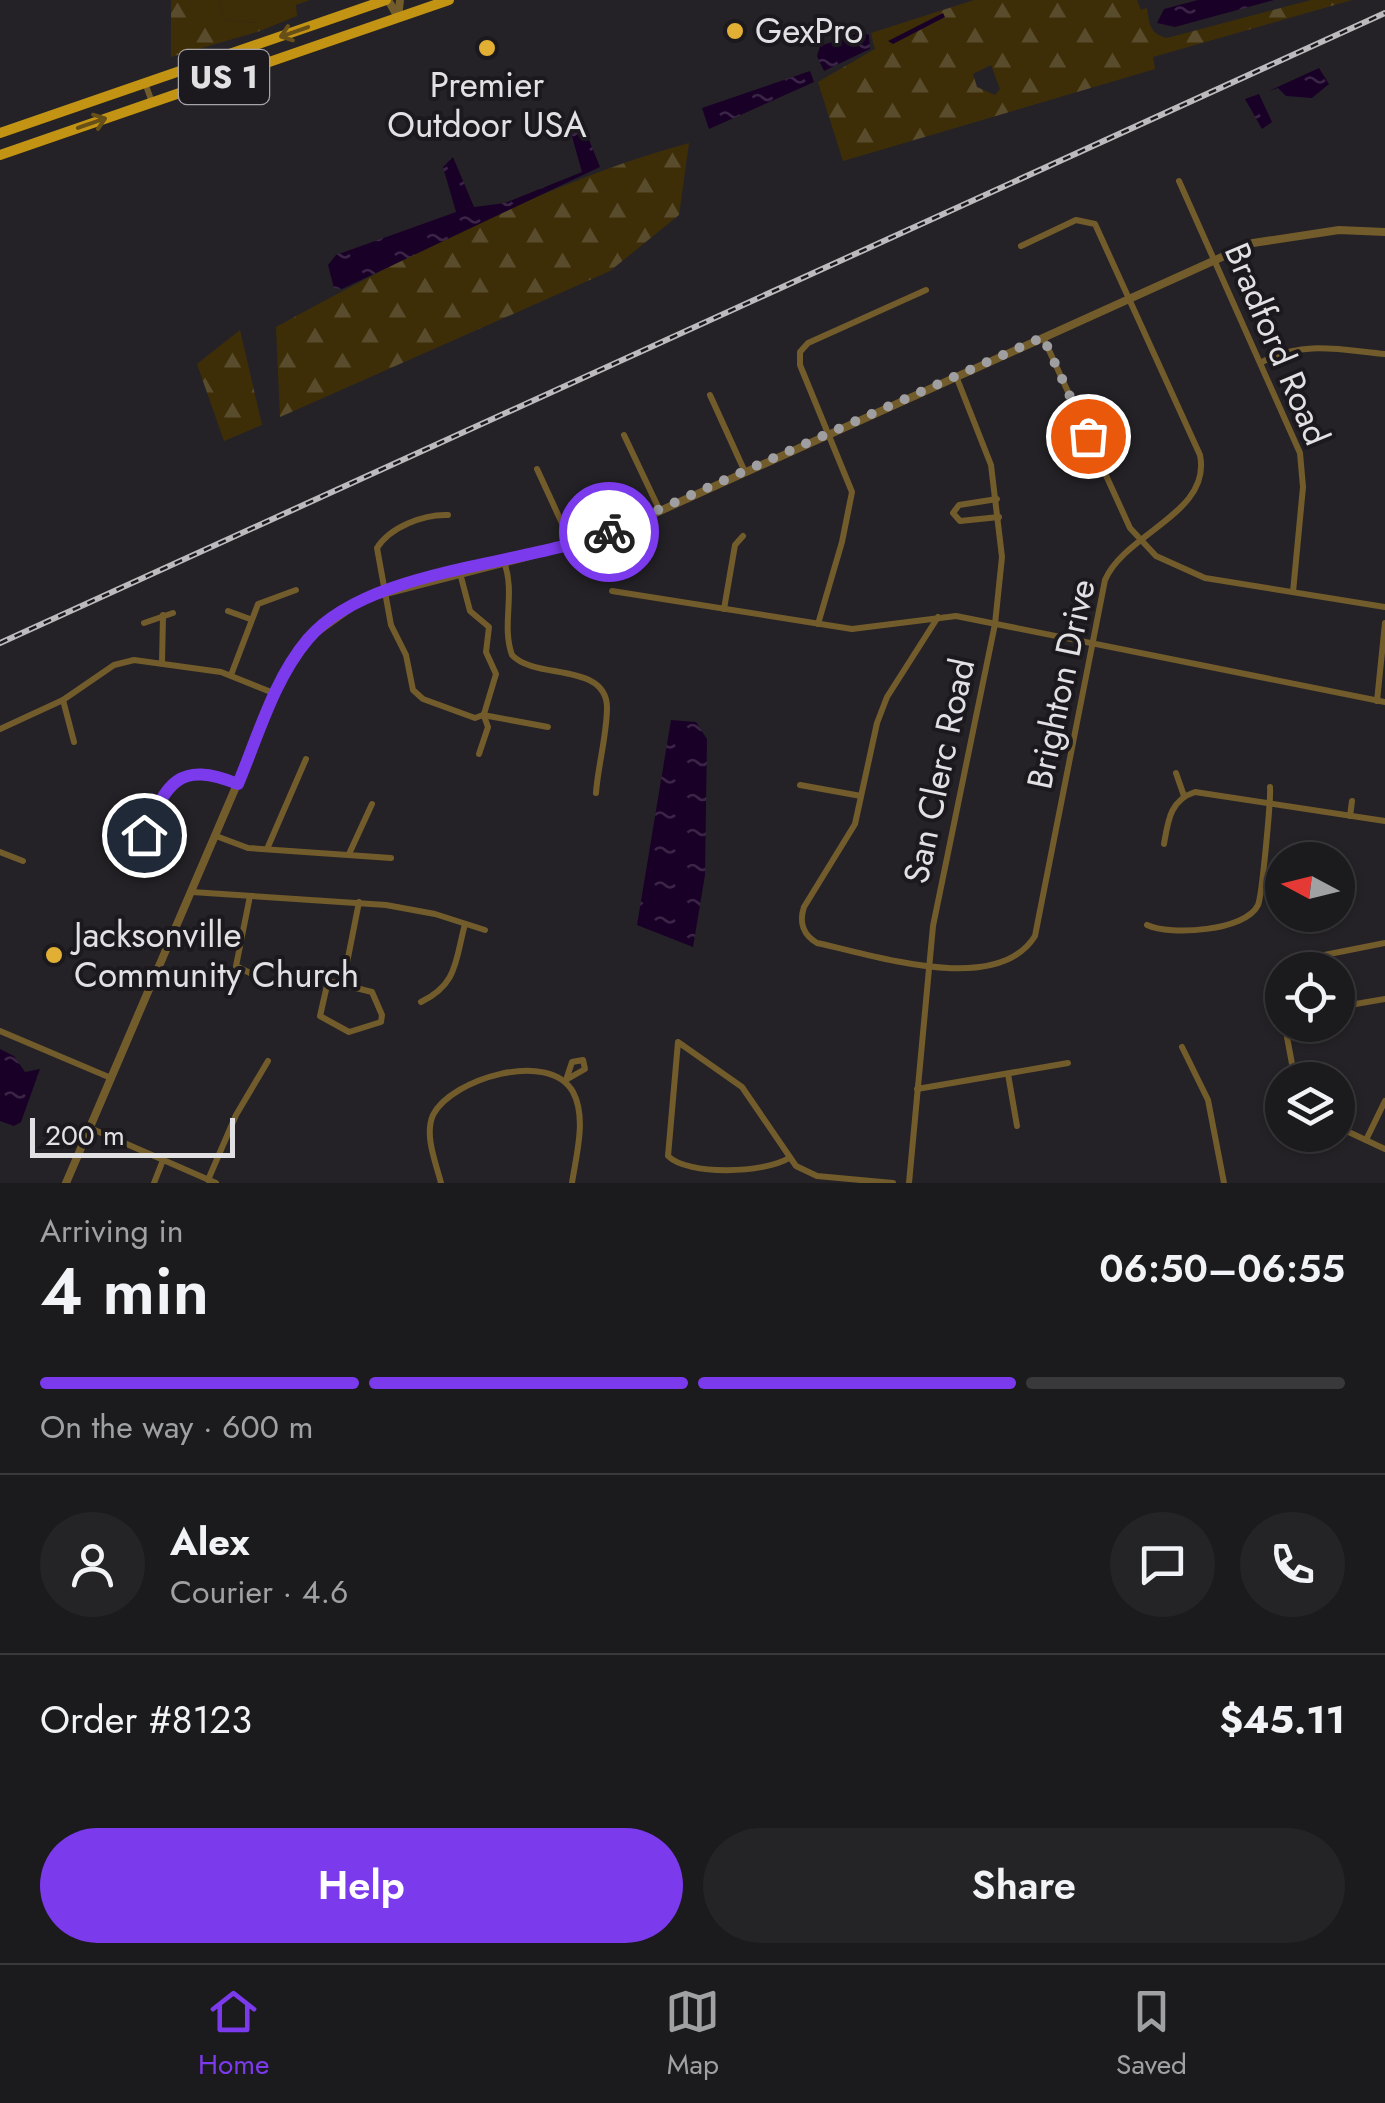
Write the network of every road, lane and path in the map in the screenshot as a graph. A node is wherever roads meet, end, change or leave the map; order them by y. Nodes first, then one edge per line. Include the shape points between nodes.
1 (387, 0) edge
2 (400, 0) edge
3 (448, 0) edge
4 (398, 17) junction
5 (145, 83) junction
6 (152, 102) junction
7 (4, 132) edge
8 (14, 150) junction
9 (0, 155) edge
10 (1179, 181) dead end
11 (1385, 232) edge
12 (1021, 246) dead end
13 (1214, 258) junction
14 (926, 290) dead end
15 (1128, 298) junction
16 (1043, 337) junction
17 (1385, 354) edge
18 (1262, 362) junction
19 (956, 376) junction
20 (710, 394) dead end
21 (831, 433) junction
22 (624, 434) dead end
23 (537, 468) dead end
24 (745, 472) junction
25 (997, 499) junction
26 (660, 511) junction
27 (448, 515) dead end
28 (999, 517) junction
29 (743, 536) dead end
30 (1138, 540) junction
31 (572, 545) junction
32 (504, 561) junction
33 (460, 572) junction
34 (296, 590) dead end
35 (383, 591) junction
36 (612, 591) dead end
37 (1293, 592) junction
38 (1385, 606) edge
39 (724, 609) junction
40 (228, 611) dead end
41 (173, 613) dead end
42 (163, 615) junction
43 (938, 617) junction
44 (251, 619) junction
45 (144, 622) dead end
46 (818, 624) junction
47 (994, 624) junction
48 (1385, 624) edge
49 (1092, 644) junction
50 (162, 662) junction
51 (231, 675) junction
52 (276, 694) junction
53 (63, 700) junction
54 (1381, 701) edge
55 (483, 715) junction
56 (548, 726) dead end
57 (0, 729) edge
58 (74, 742) dead end
59 (479, 754) dead end
60 (306, 760) dead end
61 (1176, 773) dead end
62 (238, 784) junction
63 (800, 785) dead end
64 (1270, 786) dead end
65 (596, 793) dead end
66 (861, 796) junction
67 (1184, 796) junction
68 (1352, 801) dead end
69 (372, 804) dead end
70 (1272, 804) junction
71 (1350, 816) junction
72 (1385, 821) edge
73 (216, 836) junction
74 (1164, 844) dead end
75 (130, 849) dead end
76 (267, 849) junction
77 (0, 852) edge
78 (349, 854) junction
79 (391, 858) dead end
80 (23, 861) dead end
81 (192, 892) junction
82 (250, 896) junction
83 (359, 902) junction
84 (465, 924) junction
85 (1147, 926) dead end
86 (485, 930) dead end
87 (1385, 943) edge
88 (1337, 952) edge
89 (928, 966) junction
90 (254, 975) dead end
91 (343, 983) junction
92 (1385, 998) edge
93 (421, 1002) dead end
94 (1355, 1004) edge
95 (0, 1030) edge
96 (1182, 1046) dead end
97 (268, 1060) dead end
98 (1068, 1063) dead end
99 (1008, 1074) junction
100 (111, 1078) junction
101 (918, 1089) junction
102 (1385, 1100) edge
103 (1017, 1126) dead end
104 (90, 1128) junction
105 (1355, 1134) edge
106 (1366, 1140) junction
107 (1385, 1149) edge
108 (789, 1158) junction
109 (164, 1160) junction
110 (212, 1182) edge
111 (66, 1183) edge
112 (154, 1183) edge
113 (441, 1183) edge
114 (572, 1183) edge
115 (893, 1183) edge
116 (909, 1183) edge
117 (1224, 1183) edge

1 - 4 street
1 -> 5 main road, US 1
2 - 4 street
3 - 4 main road, US 1
4 - 6 main road, US 1
5 - 6 street
5 - 7 main road, US 1
8 -> 6 main road, US 1
7 - 8 main road
8 - 9 main road, US 1
10 - 13 street, Bradford Road
11 - 13 street via 1288,236
12 - 15 street, Brighton Drive via 1090,220
13 - 15 street
13 - 18 street, Bradford Road
14 - 21 street via 800,352 800,366
15 - 16 street
15 - 30 street, Brighton Drive via 1202,464 1191,498
16 - 19 street
16 - 30 street
17 - 18 street via 1305,348
18 - 37 street, Bradford Road via 1302,470
19 - 21 street
19 - 25 street, San Clerc Road via 982,434
20 - 24 street
21 - 24 street
21 - 46 street via 852,506
22 - 26 street
23 - 31 street
24 - 26 street
25 - 28 street, San Clerc Road
25 - 28 street via 959,504 953,513 960,521
26 - 31 street
27 - 35 street via 433,514 380,542 375,556
28 - 47 street, San Clerc Road
29 - 39 street via 735,545
30 - 37 street via 1192,574
30 - 49 street, Brighton Drive via 1111,567
31 - 32 street
32 - 33 street
32 - 65 street via 512,654 534,670 586,678 606,700
33 - 35 street
33 - 55 street via 467,605 489,627 486,652 496,674
34 - 44 street via 258,604
35 - 52 street via 345,608 311,636
35 - 55 street via 419,696 475,718
36 - 39 street
37 - 38 street
39 - 46 street
40 - 44 street
41 - 42 street
42 - 45 street
42 - 50 street
43 - 46 street via 866,630
43 - 47 street
43 - 66 street via 882,709
44 - 51 street
47 - 49 street
47 - 89 street, San Clerc Road
48 - 54 street
49 - 54 street
49 - 89 street, Brighton Drive via 1035,936 1028,948 1004,960 959,970
50 - 51 street
50 - 53 street via 123,661
51 - 52 street
52 - 62 street
53 - 57 street
53 - 58 street
55 - 56 street
55 - 59 street via 488,726
60 - 76 street
61 - 67 street
62 - 73 street
62 - 75 street via 206,773 176,780
63 - 66 street
64 - 70 street
66 - 89 street, Brighton Drive via 849,839 804,907 803,928 817,943
67 - 70 street via 1201,792
67 - 74 street via 1171,812
68 - 71 street
69 - 78 street
70 - 71 street
70 - 85 street via 1261,893 1251,914 1191,930
71 - 72 street
73 - 76 street
73 - 81 street
76 - 78 street
77 - 80 street
78 - 79 street
81 - 82 street
81 - 100 street
82 - 83 street
82 - 90 street via 236,966
83 - 84 street
83 - 91 street
84 - 86 street
84 - 93 street via 450,980
87 - 88 street
89 - 101 street, San Clerc Road
91 - 91 street via 328,980 318,1013 349,1032 381,1022 376,997
92 - 94 street
95 - 100 street
96 - 117 street via 1208,1100
97 - 110 street via 236,1115
98 - 99 street
99 - 101 street
99 - 103 street
100 - 104 street
101 - 116 street, San Clerc Road
102 - 106 street
104 - 109 street
104 - 111 street
105 - 106 street
106 - 107 street
108 - 108 street via 754,1171 682,1164 668,1156 678,1042 742,1086
108 - 115 street via 817,1176
109 - 110 street
109 - 112 street
113 - 114 street via 430,1130 441,1104 486,1078 538,1070 566,1079 579,1107

